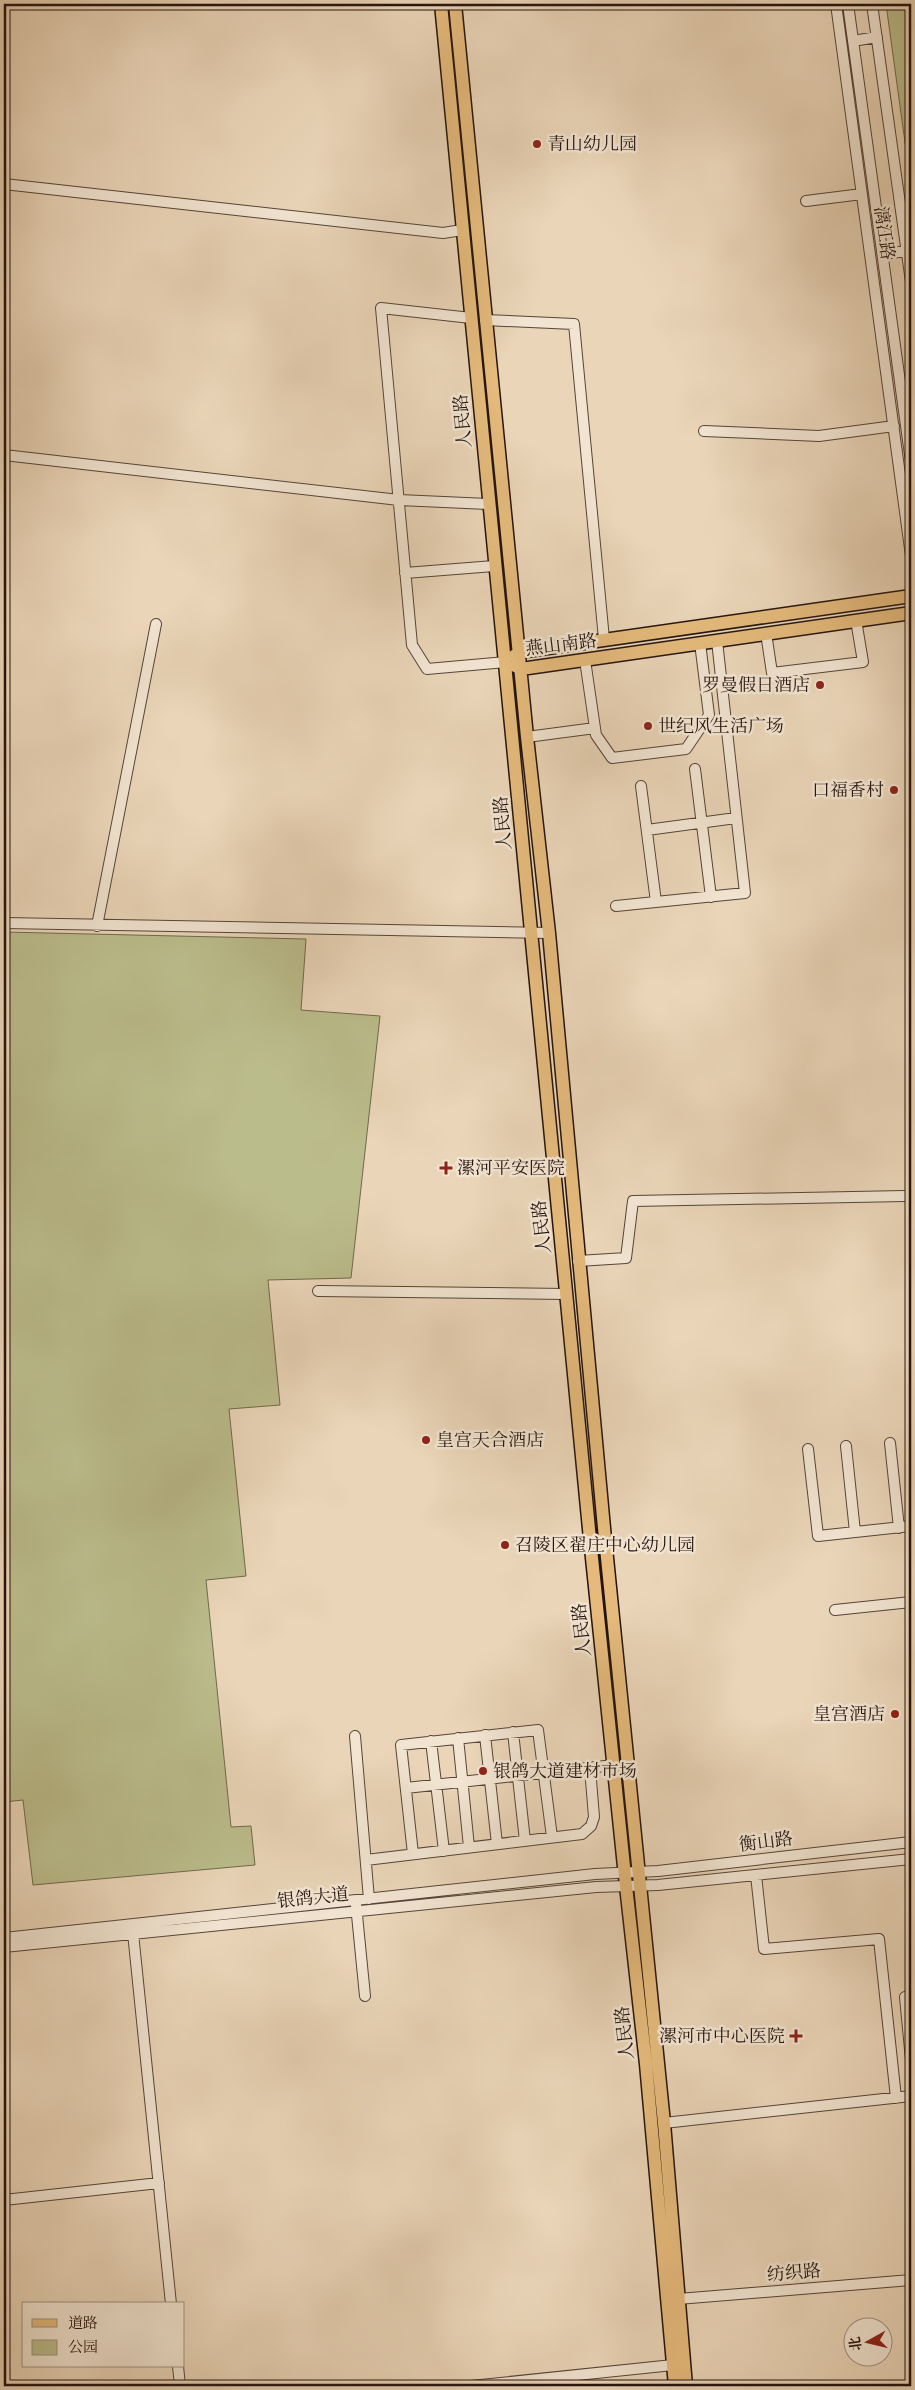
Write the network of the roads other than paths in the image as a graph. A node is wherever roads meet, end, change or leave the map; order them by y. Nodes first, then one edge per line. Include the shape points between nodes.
1 (441, 4) edge
2 (455, 4) edge
3 (836, 4) edge
4 (848, 4) edge
5 (872, 4) edge
6 (877, 37) junction
7 (853, 40) junction
8 (4, 184) edge
9 (862, 194) junction
10 (806, 201) dead end
11 (462, 230) junction
12 (907, 251) junction
13 (883, 254) junction
14 (911, 282) edge
15 (471, 318) junction
16 (485, 320) junction
17 (894, 426) junction
18 (704, 430) dead end
19 (4, 455) edge
20 (911, 462) edge
21 (399, 500) junction
22 (488, 504) junction
23 (911, 556) edge
24 (494, 566) junction
25 (405, 573) junction
26 (911, 596) edge
27 (911, 613) edge
28 (755, 618) junction
29 (856, 620) junction
30 (156, 624) dead end
31 (762, 634) junction
32 (604, 639) junction
33 (717, 640) junction
34 (700, 643) junction
35 (520, 652) junction
36 (585, 660) junction
37 (506, 662) junction
38 (521, 669) junction
39 (595, 728) junction
40 (527, 737) junction
41 (695, 769) dead end
42 (642, 786) dead end
43 (736, 818) junction
44 (702, 823) junction
45 (647, 830) junction
46 (711, 897) junction
47 (656, 902) junction
48 (616, 906) dead end
49 (4, 923) edge
50 (96, 926) junction
51 (530, 933) junction
52 (549, 933) junction
53 (905, 1196) dead end
54 (578, 1262) junction
55 (318, 1291) dead end
56 (566, 1294) junction
57 (890, 1443) dead end
58 (846, 1446) dead end
59 (808, 1449) dead end
60 (911, 1526) edge
61 (899, 1528) junction
62 (855, 1532) junction
63 (911, 1602) edge
64 (835, 1610) dead end
65 (513, 1732) junction
66 (355, 1736) dead end
67 (485, 1736) junction
68 (458, 1738) junction
69 (431, 1741) junction
70 (614, 1765) junction
71 (590, 1768) junction
72 (544, 1773) junction
73 (518, 1776) junction
74 (490, 1779) junction
75 (462, 1782) junction
76 (436, 1785) junction
77 (406, 1788) junction
78 (552, 1838) junction
79 (525, 1841) junction
80 (911, 1842) edge
81 (497, 1844) junction
82 (470, 1848) junction
83 (444, 1850) junction
84 (413, 1854) junction
85 (911, 1859) edge
86 (366, 1860) junction
87 (639, 1872) junction
88 (625, 1873) junction
89 (756, 1875) junction
90 (626, 1886) junction
91 (641, 1886) junction
92 (369, 1899) junction
93 (356, 1905) junction
94 (133, 1933) junction
95 (4, 1938) edge
96 (4, 1947) edge
97 (365, 1996) dead end
98 (908, 1996) edge
99 (886, 1999) junction
100 (650, 2039) junction
101 (911, 2060) edge
102 (911, 2096) edge
103 (896, 2098) junction
104 (664, 2123) junction
105 (159, 2183) junction
106 (4, 2200) edge
107 (911, 2280) edge
108 (673, 2300) junction
109 (171, 2302) edge
110 (672, 2365) junction
111 (178, 2368) edge
112 (558, 2382) edge
113 (180, 2386) edge
114 (471, 2386) edge
115 (675, 2386) edge
116 (686, 2386) edge

1 - 11 main road, 人民路
2 - 16 main road, 人民路
3 - 9 street, 漓江路
4 - 7 street, 漓江路
5 - 6 street
6 - 7 street
6 - 12 street
7 - 13 street, 漓江路
8 - 11 street via 443,233
9 - 10 street
9 - 17 street, 漓江路
11 - 15 main road, 人民路
12 - 13 street
12 - 14 street
13 - 20 street, 漓江路
15 - 21 street via 381,308
15 - 22 main road, 人民路
16 - 32 street via 574,324
16 - 35 main road, 人民路
17 - 18 street via 819,436
17 - 23 street, 漓江路
19 - 21 street
21 - 22 street
21 - 25 street
22 - 24 main road, 人民路
24 - 25 street
24 - 37 main road, 人民路
25 - 37 street via 412,645 427,669
26 - 28 main road, 燕山南路
27 - 29 main road, 燕山南路
28 - 31 main road
28 - 32 main road, 燕山南路
29 - 31 main road, 燕山南路
29 - 31 street via 863,662 772,674
30 - 50 street
31 - 33 main road, 燕山南路
32 - 35 main road, 燕山南路
33 - 34 main road, 燕山南路
33 - 43 street
34 - 36 main road, 燕山南路
34 - 39 street via 709,715 686,749 612,758 596,735
35 - 37 main road, 燕山南路
35 - 38 main road, 人民路
36 - 38 main road, 燕山南路
36 - 39 street
37 - 38 main road, 燕山南路
37 - 51 main road, 人民路
38 - 40 main road, 人民路
39 - 40 street
40 - 52 main road, 人民路
41 - 44 street
42 - 45 street
43 - 44 street
43 - 46 street via 745,893
44 - 45 street
44 - 46 street
45 - 47 street
46 - 47 street
47 - 48 street
49 - 50 street
50 - 51 street
51 - 52 street
51 - 56 main road, 人民路
52 - 54 main road, 人民路
53 - 54 street via 632,1202 626,1258
54 - 87 main road, 人民路
55 - 56 street
56 - 70 main road, 人民路
57 - 61 street
58 - 62 street
59 - 62 street via 818,1536
60 - 61 street
61 - 62 street
63 - 64 street
65 - 67 street
65 - 72 street via 538,1730
65 - 73 street
66 - 86 street
67 - 68 street
67 - 74 street
68 - 69 street
68 - 75 street
69 - 76 street
69 - 77 street via 401,1745
70 - 71 street
70 - 88 main road, 人民路
71 - 72 street
71 - 78 street via 594,1817 591,1826 582,1834
72 - 73 street
72 - 78 street
73 - 74 street
73 - 79 street
74 - 75 street
74 - 81 street
75 - 76 street
75 - 82 street
76 - 77 street
76 - 83 street
77 - 84 street
78 - 79 street
79 - 81 street
80 - 87 street, 衡山路
81 - 82 street
82 - 83 street
83 - 84 street
84 - 86 street
85 - 89 street, 衡山路
86 - 92 street
87 - 88 street, 衡山路
87 - 91 main road, 人民路
88 - 90 main road, 人民路
88 - 92 street, 银鸽大道
89 - 91 street, 衡山路
89 - 99 street via 764,1949 879,1939
90 - 91 street, 衡山路
90 - 93 street, 银鸽大道
90 - 100 main road, 人民路
91 - 100 main road, 人民路
92 - 93 street, 银鸽大道
93 - 94 street, 银鸽大道
93 - 95 street, 银鸽大道
93 - 97 street
94 - 96 street, 银鸽大道
94 - 105 street
98 - 99 street
98 - 101 street
99 - 103 street
100 - 104 main road, 人民路
100 - 108 main road, 人民路
102 - 103 street
103 - 104 street
104 - 108 main road, 人民路
105 - 106 street
105 - 109 street
107 - 108 street, 纺织路
108 - 110 main road, 人民路
108 - 116 main road, 人民路
110 - 112 street
110 - 115 main road, 人民路
111 - 113 street
112 - 114 street

